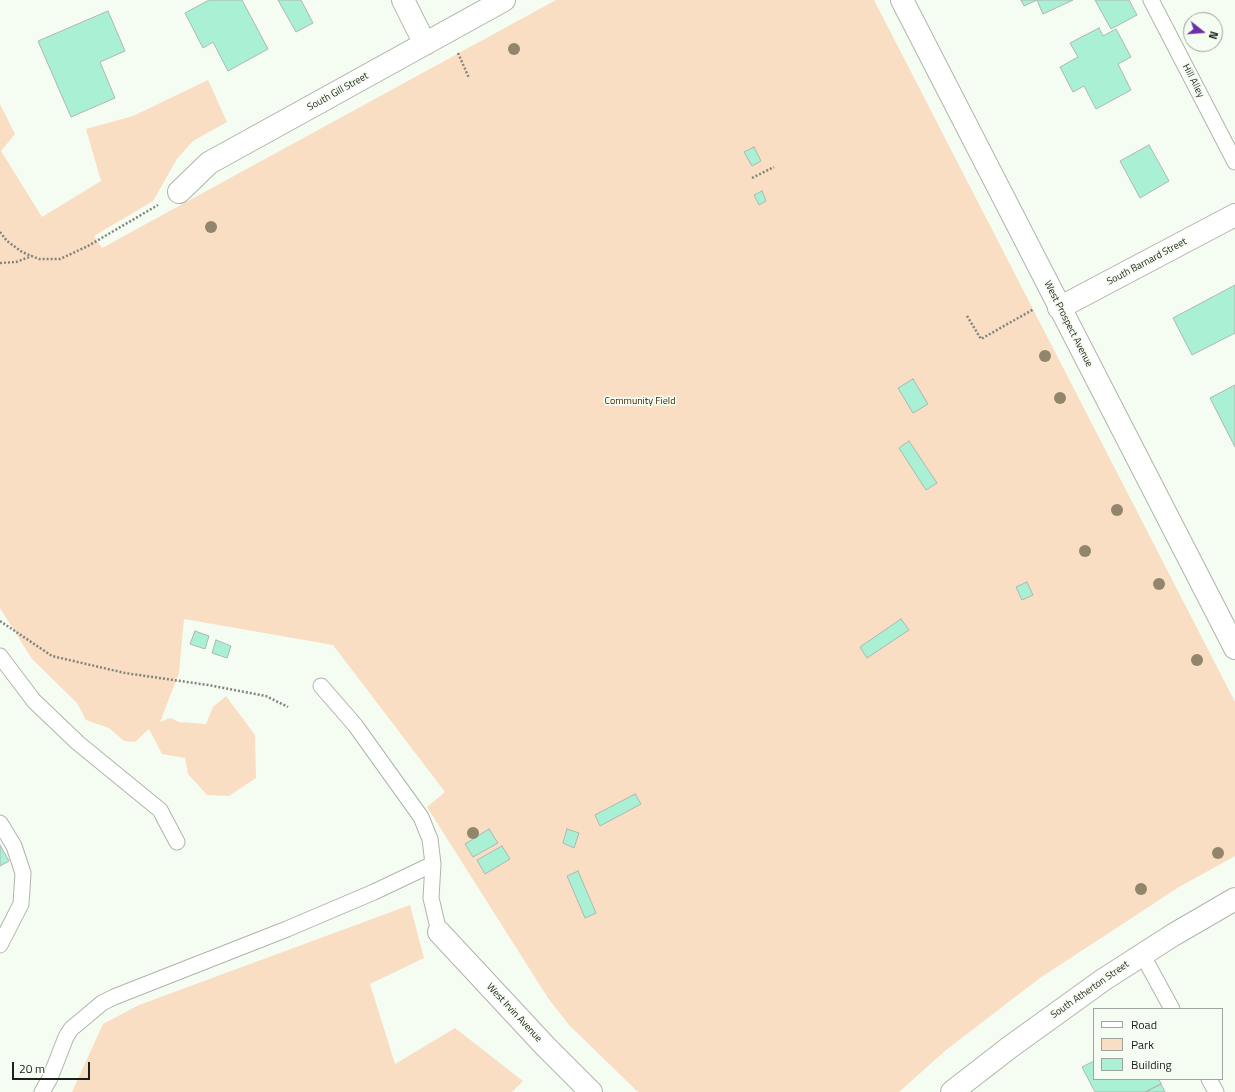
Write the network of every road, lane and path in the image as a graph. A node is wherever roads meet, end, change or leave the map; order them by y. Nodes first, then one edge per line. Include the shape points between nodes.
1 (403, 0) edge
2 (504, 0) edge
3 (902, 0) edge
4 (1151, 0) edge
5 (425, 44) junction
6 (461, 59) dead end
7 (469, 78) dead end
8 (1235, 162) edge
9 (774, 167) dead end
10 (752, 178) dead end
11 (179, 192) joint
12 (1235, 215) edge
13 (0, 232) edge
14 (33, 256) junction
15 (0, 263) edge
16 (1056, 303) junction
17 (967, 316) dead end
18 (0, 621) edge
19 (1235, 648) edge
20 (0, 656) edge
21 (321, 686) dead end
22 (288, 707) dead end
23 (0, 823) edge
24 (177, 842) dead end
25 (433, 864) junction
26 (1235, 899) edge
27 (439, 932) joint
28 (0, 945) edge
29 (1142, 954) junction
30 (1171, 1008) edge
31 (1210, 1080) edge
32 (959, 1090) edge
33 (42, 1092) edge
34 (591, 1092) edge
35 (1216, 1092) edge

1 - 5 street
2 - 5 street, South Gill Street
3 - 16 street, West Prospect Avenue
4 - 8 lane, Hill Alley
5 - 11 street, South Gill Street via 209,163
6 - 7 path
9 - 10 path
11 - 14 path via 130,223 74,253 60,259 39,259
12 - 16 street, South Barnard Street
13 - 14 path via 22,252
14 - 15 path via 16,262
16 - 17 path via 981,339
16 - 19 street, West Prospect Avenue
18 - 22 path via 52,656 125,673 266,696
20 - 24 lane via 34,701 78,743 160,810
21 - 25 lane via 355,725 421,817 430,839
23 - 28 lane via 14,846 23,873 21,904
25 - 27 lane via 431,898
25 - 33 lane via 287,929 102,1003 71,1029
26 - 29 street, South Atherton Street
27 - 34 street, West Irvin Avenue
29 - 30 lane
29 - 32 street, South Atherton Street via 1065,1006
31 - 35 lane

